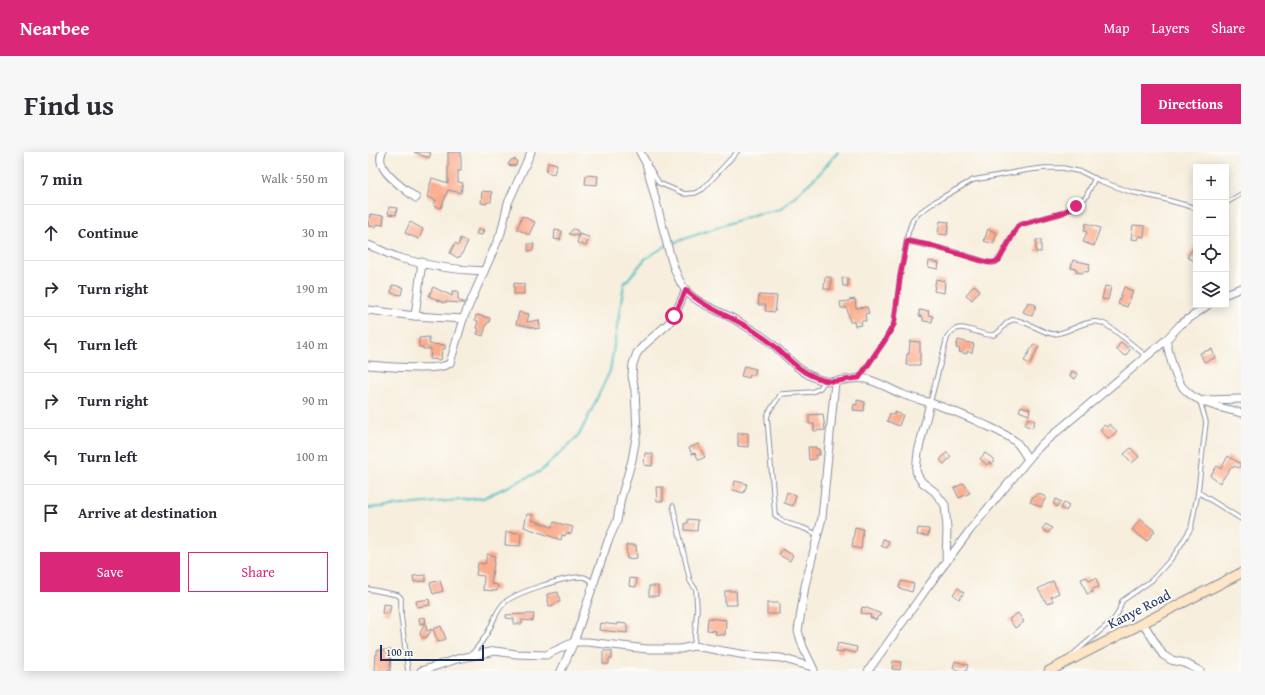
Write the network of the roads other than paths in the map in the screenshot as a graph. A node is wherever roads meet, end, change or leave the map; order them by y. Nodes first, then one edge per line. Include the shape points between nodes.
1 (382, 152) edge
2 (531, 152) edge
3 (640, 152) edge
4 (737, 152) edge
5 (646, 163) junction
6 (1095, 178) junction
7 (1241, 194) edge
8 (416, 198) dead end
9 (1229, 201) edge
10 (1193, 207) edge
11 (907, 241) junction
12 (368, 245) edge
13 (422, 262) junction
14 (484, 271) junction
15 (1241, 288) edge
16 (686, 290) junction
17 (1229, 293) edge
18 (1204, 308) edge
19 (368, 310) edge
20 (415, 316) junction
21 (463, 319) junction
22 (1166, 340) junction
23 (1146, 356) junction
24 (368, 365) edge
25 (859, 378) junction
26 (825, 381) junction
27 (835, 382) junction
28 (1241, 399) edge
29 (1200, 400) junction
30 (930, 403) junction
31 (1241, 414) edge
32 (1028, 459) junction
33 (1198, 492) junction
34 (673, 506) dead end
35 (1241, 519) edge
36 (818, 535) junction
37 (946, 562) junction
38 (1241, 573) edge
39 (594, 584) junction
40 (368, 589) edge
41 (1143, 623) junction
42 (574, 642) junction
43 (694, 646) junction
44 (470, 656) junction
45 (1059, 666) junction
46 (813, 669) edge
47 (408, 671) edge
48 (421, 671) edge
49 (561, 671) edge
50 (868, 671) edge
51 (1049, 671) edge
52 (1200, 671) edge

1 - 8 street via 380,158 386,172
2 - 14 street via 508,203 501,233
3 - 5 street
4 - 5 lane via 703,189 685,194 659,183
5 - 16 street via 667,246 677,275
6 - 10 lane via 1131,192
6 - 11 lane via 1075,170 1045,168 973,180 919,213 910,225
6 - 11 lane via 1086,197 1072,208 1018,226 996,262 986,262
7 - 9 lane
11 - 25 lane via 894,324
12 - 13 street via 402,259
13 - 14 street
13 - 20 street
14 - 21 street
15 - 17 street
16 - 26 street via 708,306 753,330 804,372
16 - 39 street via 674,316 644,345 633,364 637,432 617,521
18 - 22 street via 1180,325
19 - 20 street
20 - 21 street
21 - 24 street via 450,363 447,365 424,368
22 - 23 street
22 - 29 street via 1178,380 1185,391
23 - 30 lane via 1110,327 1097,322 1055,334 1015,320 1010,320 992,335 959,328 946,338
23 - 32 street via 1042,444
25 - 27 street
25 - 30 street via 879,382 902,394
26 - 27 street
26 - 36 lane via 820,388 812,392 781,394 767,417 775,515 780,520
27 - 36 street via 822,518
28 - 29 street
29 - 31 street
29 - 33 lane via 1206,422
30 - 32 street via 1001,432 1016,442
30 - 37 street via 916,471 922,482 935,492 944,505 947,529
32 - 37 street
33 - 35 lane
33 - 45 lane via 1191,528 1171,559 1152,580 1122,601 1114,620
34 - 43 lane via 690,581 696,590
36 - 46 street via 805,586 798,631
37 - 50 street
38 - 41 main road, Kanye Road
39 - 42 street
39 - 44 lane via 585,577 572,577 510,599 497,611 490,629
40 - 47 lane via 402,598 401,615
41 - 45 main road, Kanye Road
41 - 52 street via 1163,654
42 - 43 street via 647,649 680,649
42 - 44 street via 546,655 495,651
42 - 49 street
43 - 46 street via 781,658
44 - 48 street
45 - 51 main road, Kanye Road

